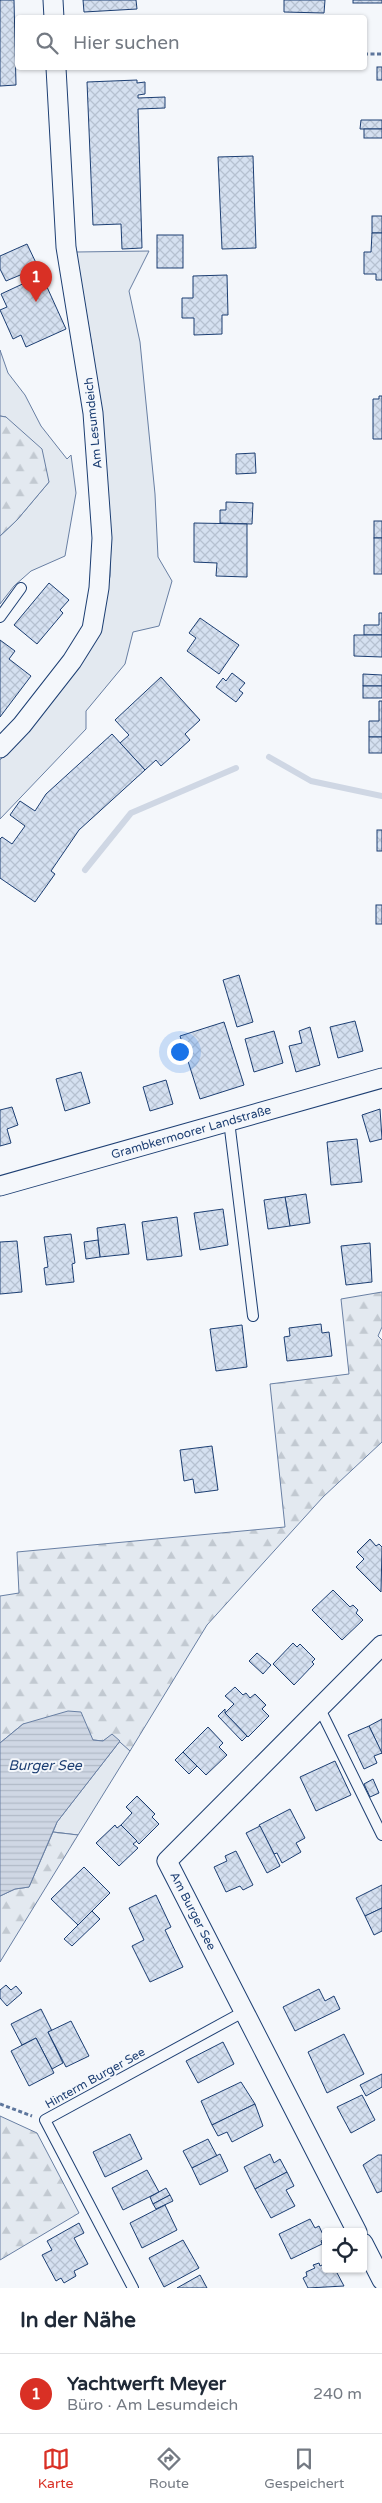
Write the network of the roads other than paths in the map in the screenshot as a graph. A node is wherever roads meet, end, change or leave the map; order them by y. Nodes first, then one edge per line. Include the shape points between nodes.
1 (53, 0) edge
2 (54, 15) edge
3 (56, 70) edge
4 (21, 588) dead end
5 (0, 617) edge
6 (0, 748) edge
7 (382, 1078) edge
8 (229, 1121) junction
9 (0, 1186) edge
10 (253, 1316) dead end
11 (382, 1645) edge
12 (318, 1707) junction
13 (382, 1835) edge
14 (244, 2011) junction
15 (356, 2228) edge
16 (367, 2251) edge
17 (382, 2280) edge
18 (133, 2288) edge

1 - 2 street
3 - 6 street, Am Lesumdeich via 66,247 95,432 102,544 100,588 92,629 55,682
4 - 5 lane
7 - 8 street, Grambkermoorer Landstraße
8 - 9 street, Grambkermoorer Landstraße
8 - 10 lane
11 - 12 street, Am Burger See
12 - 13 lane
12 - 14 street, Am Burger See via 167,1861
14 - 15 street, Am Burger See
14 - 18 lane, Hinterm Burger See via 45,2120
16 - 17 street

